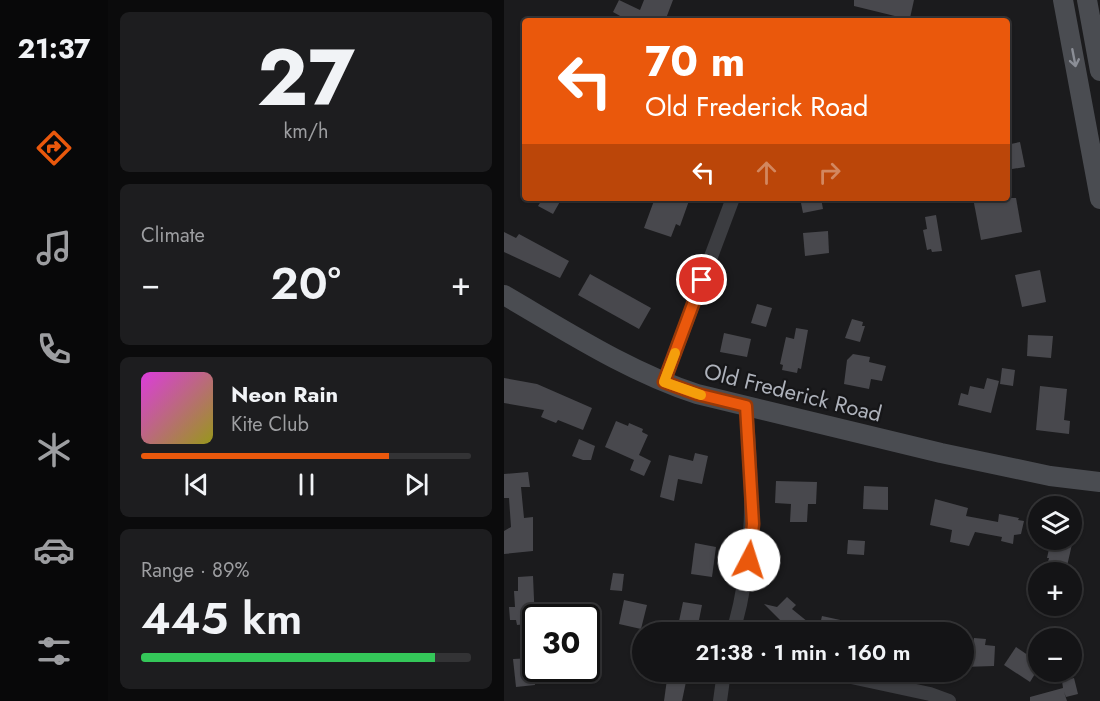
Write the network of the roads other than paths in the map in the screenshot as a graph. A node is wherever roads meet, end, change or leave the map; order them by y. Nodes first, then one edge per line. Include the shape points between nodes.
1 (1063, 0) edge
2 (1087, 0) edge
3 (1100, 71) edge
4 (1100, 199) edge
5 (732, 201) edge
6 (504, 295) edge
7 (664, 382) junction
8 (746, 406) junction
9 (1097, 484) edge
10 (736, 622) edge
11 (723, 682) edge
12 (874, 682) edge
13 (720, 701) edge
14 (949, 701) edge

1 -> 4 street
2 - 3 street
5 - 7 street
6 - 7 street, Old Frederick Road
7 - 8 street, Old Frederick Road
8 - 9 street, Old Frederick Road via 941,453
8 - 10 street via 753,524 745,589
11 - 13 street
12 - 14 street

